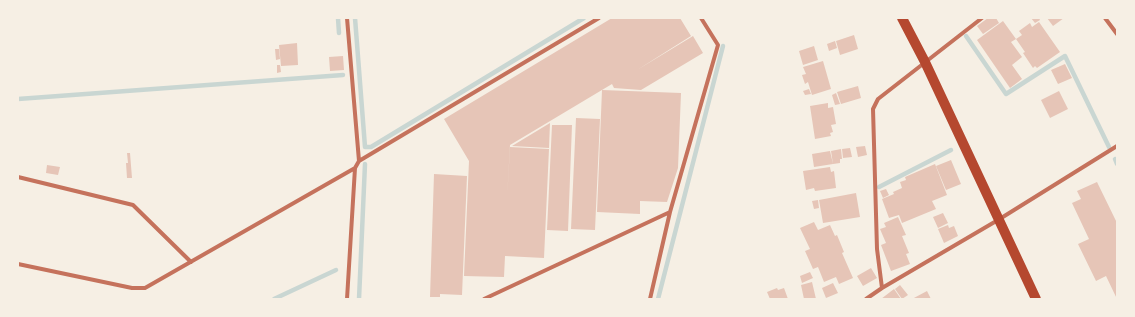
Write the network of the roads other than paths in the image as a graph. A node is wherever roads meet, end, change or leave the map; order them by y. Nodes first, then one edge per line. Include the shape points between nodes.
1 (347, 18) edge
2 (599, 18) edge
3 (701, 18) edge
4 (902, 18) edge
5 (982, 18) edge
6 (1105, 18) edge
7 (1117, 34) edge
8 (925, 62) junction
9 (1117, 146) edge
10 (359, 161) junction
11 (355, 168) junction
12 (18, 177) edge
13 (670, 212) junction
14 (998, 220) junction
15 (191, 262) junction
16 (18, 264) edge
17 (882, 288) junction
18 (347, 299) edge
19 (484, 299) edge
20 (650, 299) edge
21 (866, 299) edge
22 (1036, 299) edge

1 - 10 street
2 - 10 street
3 - 13 street via 718,45
4 - 8 main road
5 - 8 street
6 - 7 street
8 - 14 main road
8 - 17 street via 878,99 873,109 877,249
9 - 14 street
10 - 11 street
11 - 15 street
11 - 18 street
12 - 15 street via 133,205
13 - 19 street
13 - 20 street
14 - 17 street
14 - 22 main road
15 - 16 street via 145,288 132,288
17 - 21 street

